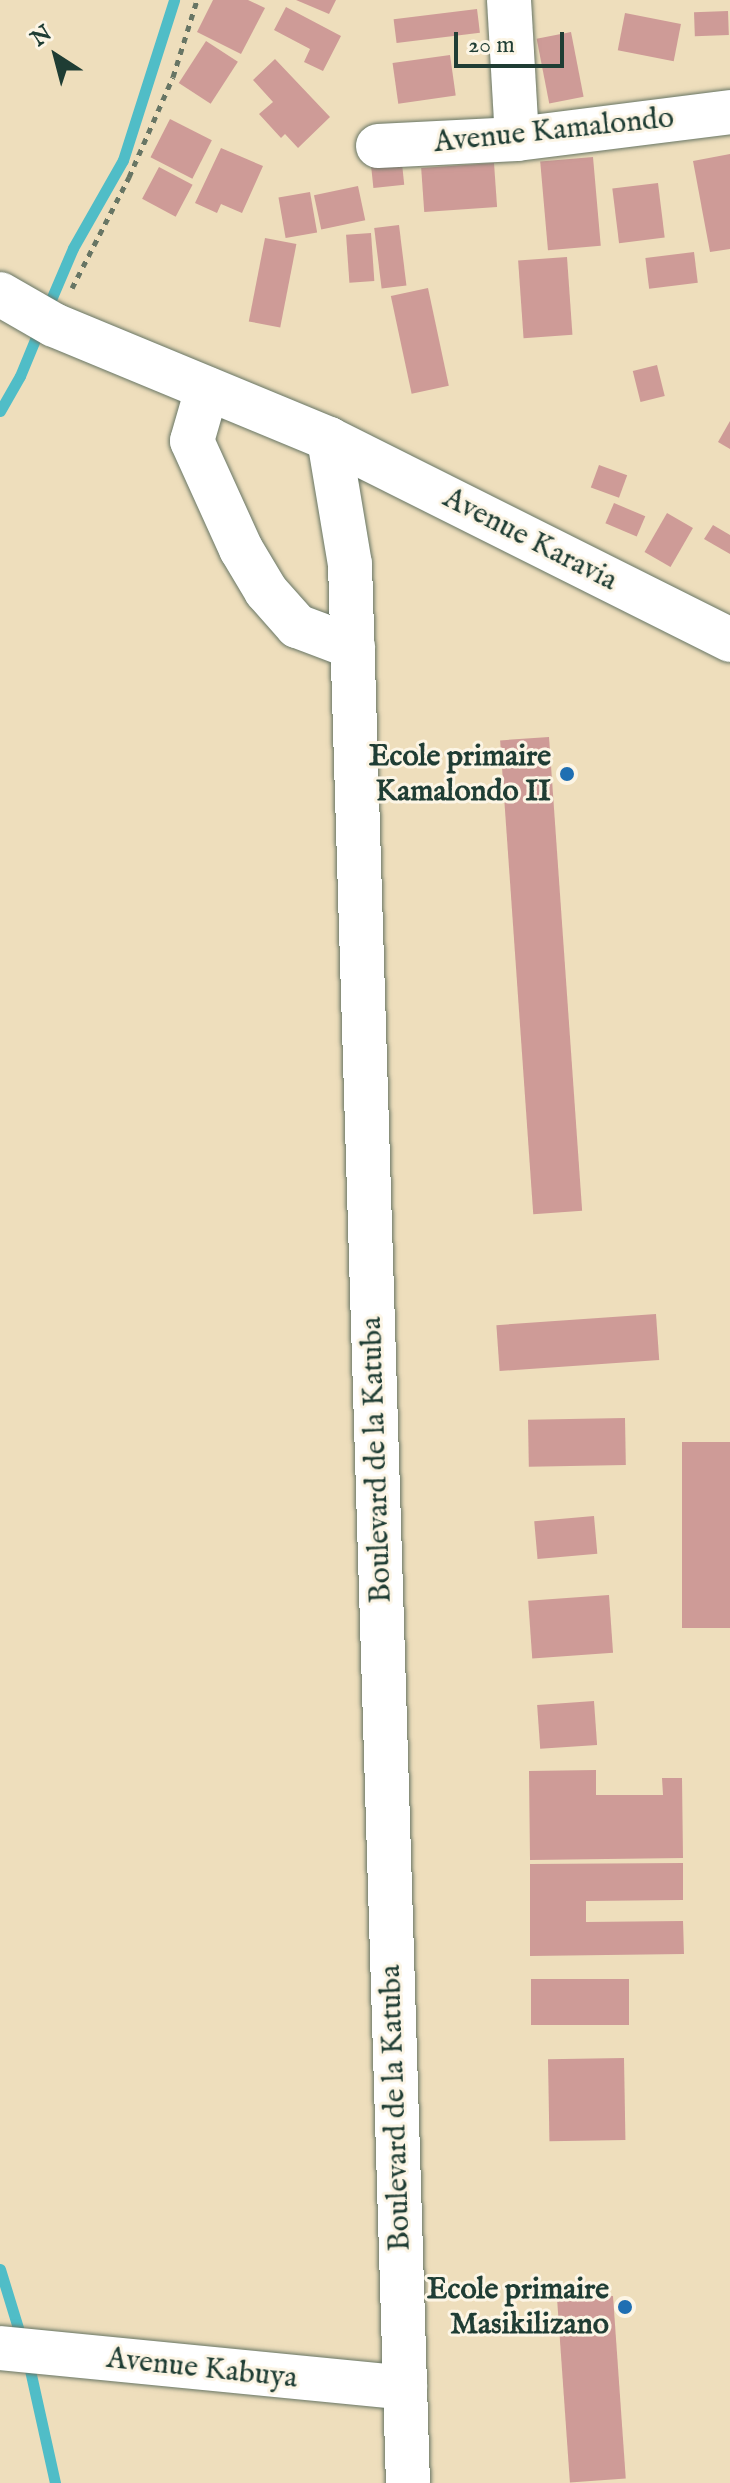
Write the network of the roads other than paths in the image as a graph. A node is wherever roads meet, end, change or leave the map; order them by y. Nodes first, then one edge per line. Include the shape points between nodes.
1 (509, 0) edge
2 (730, 112) edge
3 (517, 139) junction
4 (378, 146) dead end
5 (0, 294) edge
6 (207, 389) junction
7 (329, 439) junction
8 (730, 640) edge
9 (353, 647) junction
10 (13, 2350) edge
11 (405, 2388) junction
12 (408, 2483) edge

1 - 3 street
2 - 3 street, Avenue Kamalondo
3 - 4 street, Avenue Kamalondo
5 - 6 street, Avenue Karavia via 54,325
6 - 7 street, Avenue Karavia
6 - 9 street via 192,441 241,549 266,591 297,626
7 - 8 street, Avenue Karavia
7 - 9 street, Boulevard de la Katuba via 350,564
9 - 11 street, Boulevard de la Katuba
10 - 11 street, Avenue Kabuya
11 - 12 street, Boulevard de la Katuba

